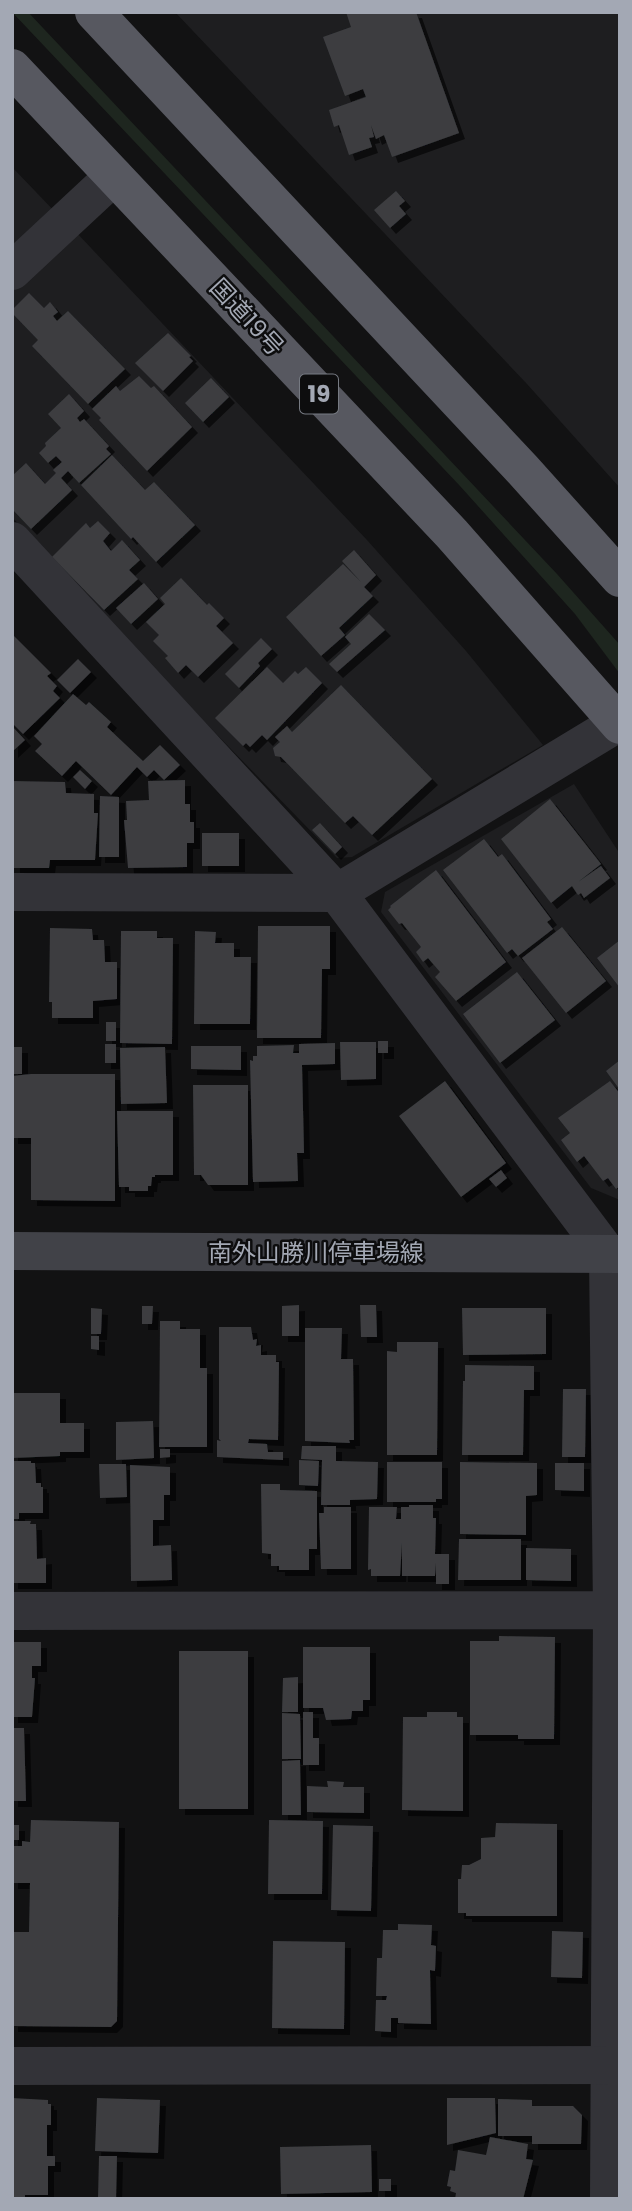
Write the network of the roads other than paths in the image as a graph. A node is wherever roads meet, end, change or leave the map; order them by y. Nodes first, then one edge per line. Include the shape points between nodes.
1 (94, 12) edge
2 (12, 68) edge
3 (114, 176) junction
4 (12, 271) edge
5 (12, 541) edge
6 (620, 578) edge
7 (619, 724) edge
8 (12, 892) edge
9 (337, 893) junction
10 (12, 1251) edge
11 (614, 1254) edge
12 (616, 1610) edge
13 (12, 1611) edge
14 (614, 2065) edge
15 (12, 2066) edge
16 (609, 2199) edge

1 - 6 highway
2 - 3 highway, 国道19号 / 19
3 - 4 street
3 - 7 highway, 国道19号 / 19 via 452,534
5 - 9 street
7 - 9 street
8 - 9 street
9 - 11 street
10 - 11 main road, 南外山勝川停車場線
11 - 12 street
12 - 13 street
12 - 14 street
14 - 15 street
14 - 16 street

